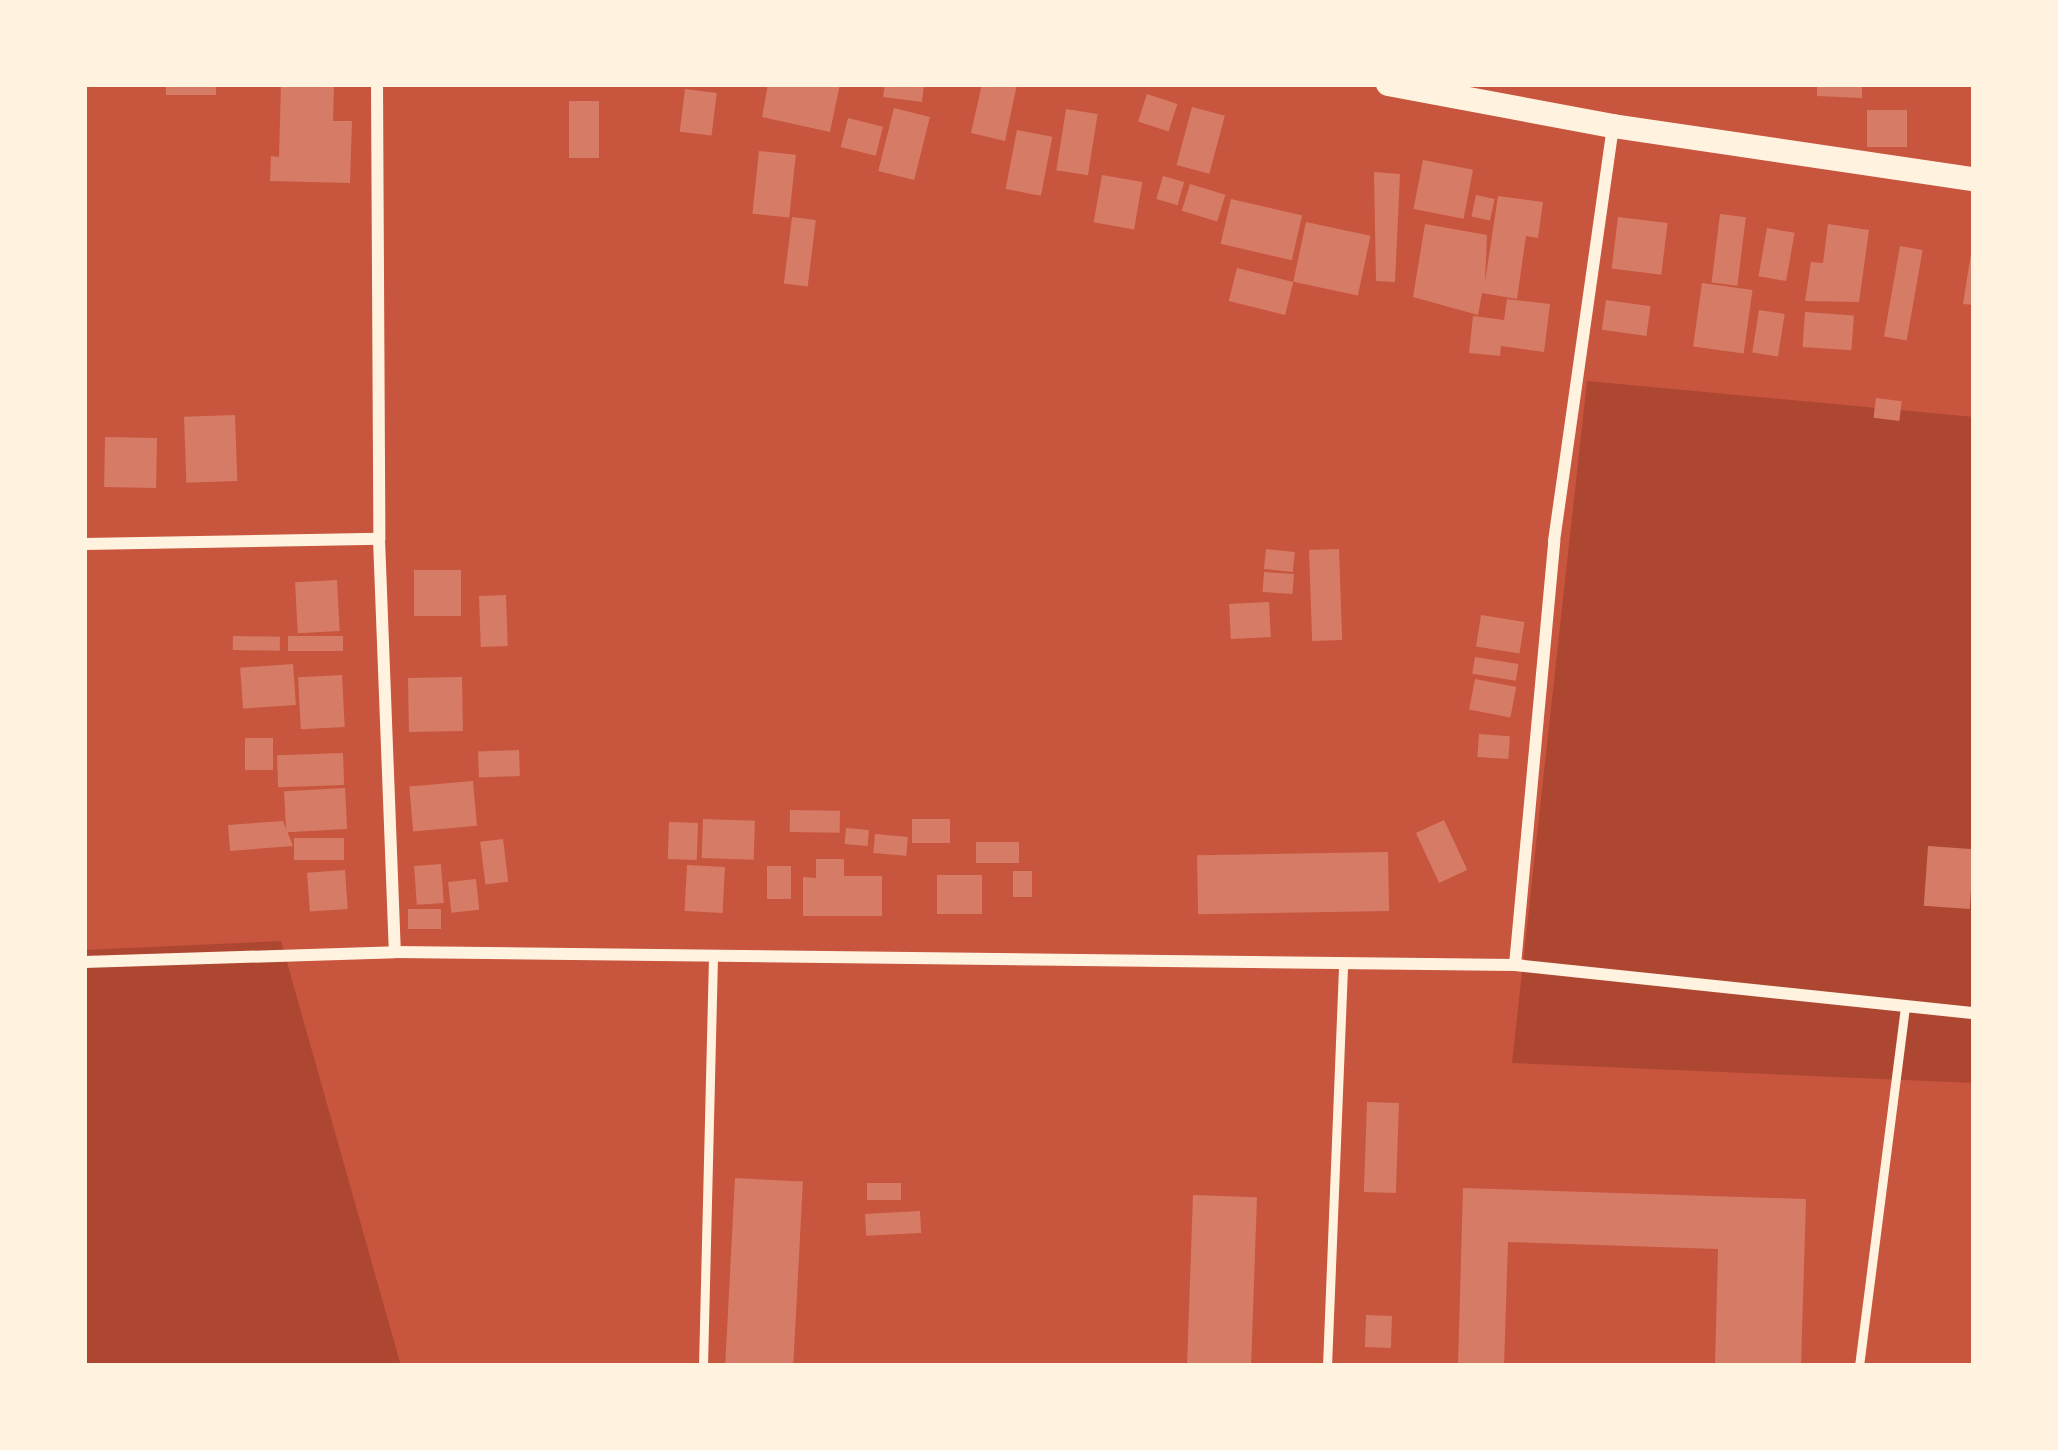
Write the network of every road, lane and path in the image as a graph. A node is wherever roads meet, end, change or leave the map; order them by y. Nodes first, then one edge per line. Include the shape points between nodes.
1 (376, 84) edge
2 (1388, 84) edge
3 (1613, 126) junction
4 (1974, 179) edge
5 (379, 539) junction
6 (84, 544) edge
7 (395, 952) junction
8 (713, 956) junction
9 (84, 962) edge
10 (1343, 963) junction
11 (1515, 965) junction
12 (1905, 1010) junction
13 (1974, 1013) edge
14 (703, 1366) edge
15 (1328, 1366) edge
16 (1859, 1366) edge

1 - 5 street
2 - 3 main road
3 - 4 main road
3 - 11 street via 1554,541
5 - 6 street
5 - 7 street
7 - 8 street
7 - 9 street
8 - 10 street
8 - 14 lane
10 - 11 street
10 - 15 lane
11 - 12 street
12 - 13 street
12 - 16 lane

